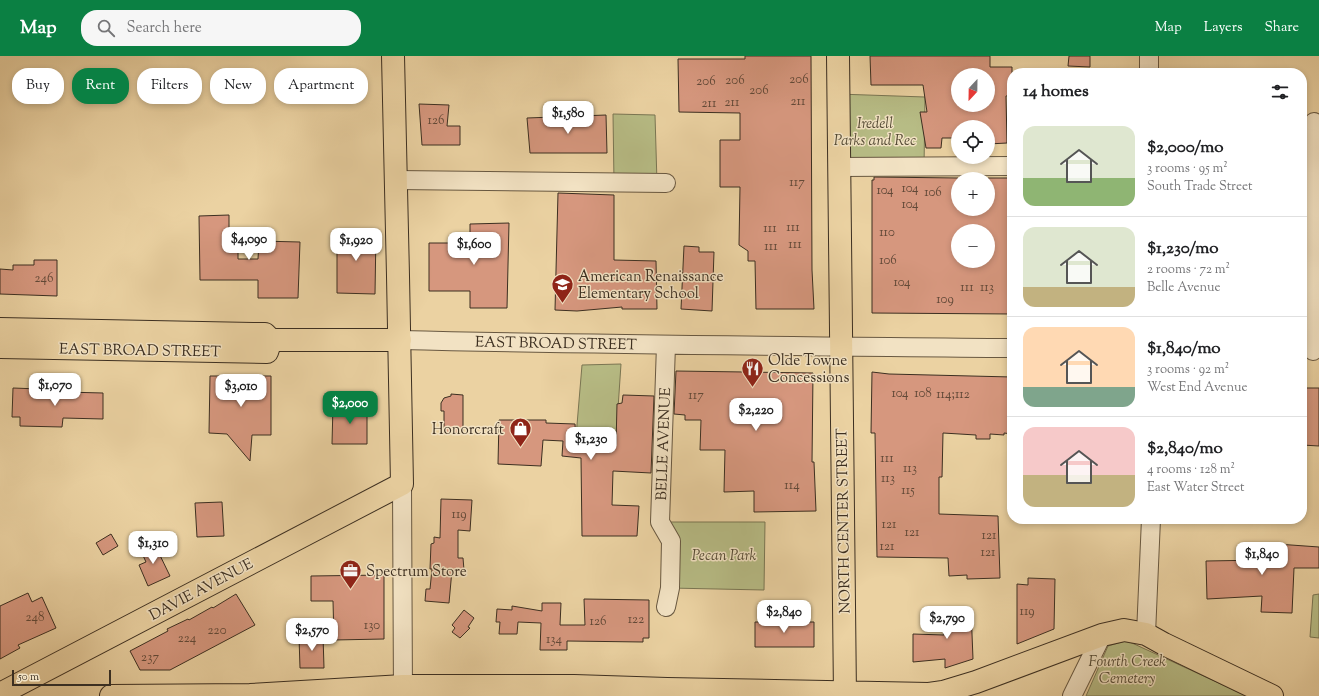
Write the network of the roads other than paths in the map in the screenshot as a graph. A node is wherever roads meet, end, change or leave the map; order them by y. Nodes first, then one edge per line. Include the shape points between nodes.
1 (393, 56) edge
2 (838, 56) edge
3 (1149, 56) edge
4 (1149, 68) edge
5 (1312, 122) edge
6 (1007, 166) edge
7 (840, 167) junction
8 (397, 180) junction
9 (666, 183) dead end
10 (0, 329) edge
11 (130, 340) junction
12 (400, 340) junction
13 (666, 346) junction
14 (841, 346) junction
15 (0, 347) edge
16 (1007, 348) edge
17 (1311, 351) edge
18 (402, 484) junction
19 (1151, 524) edge
20 (666, 608) dead end
21 (1146, 634) junction
22 (1102, 635) junction
23 (403, 691) edge
24 (666, 692) edge
25 (0, 694) edge
26 (846, 694) edge
27 (947, 694) edge
28 (111, 696) edge
29 (250, 696) edge
30 (1072, 696) edge
31 (1272, 696) edge

1 - 8 main road
2 - 7 main road, NORTH CENTER STREET
3 - 4 street
5 - 17 street
6 - 7 street
7 - 14 main road, NORTH CENTER STREET
8 - 9 street
8 - 12 main road
10 - 11 main road, EAST BROAD STREET
11 - 12 main road, EAST BROAD STREET via 267,352 271,340
11 - 15 main road, EAST BROAD STREET
12 - 13 street, EAST BROAD STREET
12 - 18 main road
13 - 14 street, EAST BROAD STREET
13 - 20 street, BELLE AVENUE via 660,522 671,541 670,588
14 - 16 street, EAST BROAD STREET
14 - 26 main road, NORTH CENTER STREET
18 - 23 street
18 - 25 main road, DAVIE AVENUE
19 - 21 street
21 - 22 main road via 1124,630
21 - 31 main road
22 - 27 main road
22 - 30 street
23 - 24 main road via 604,686
23 - 29 main road
24 - 26 main road
26 - 27 main road
28 - 29 main road

